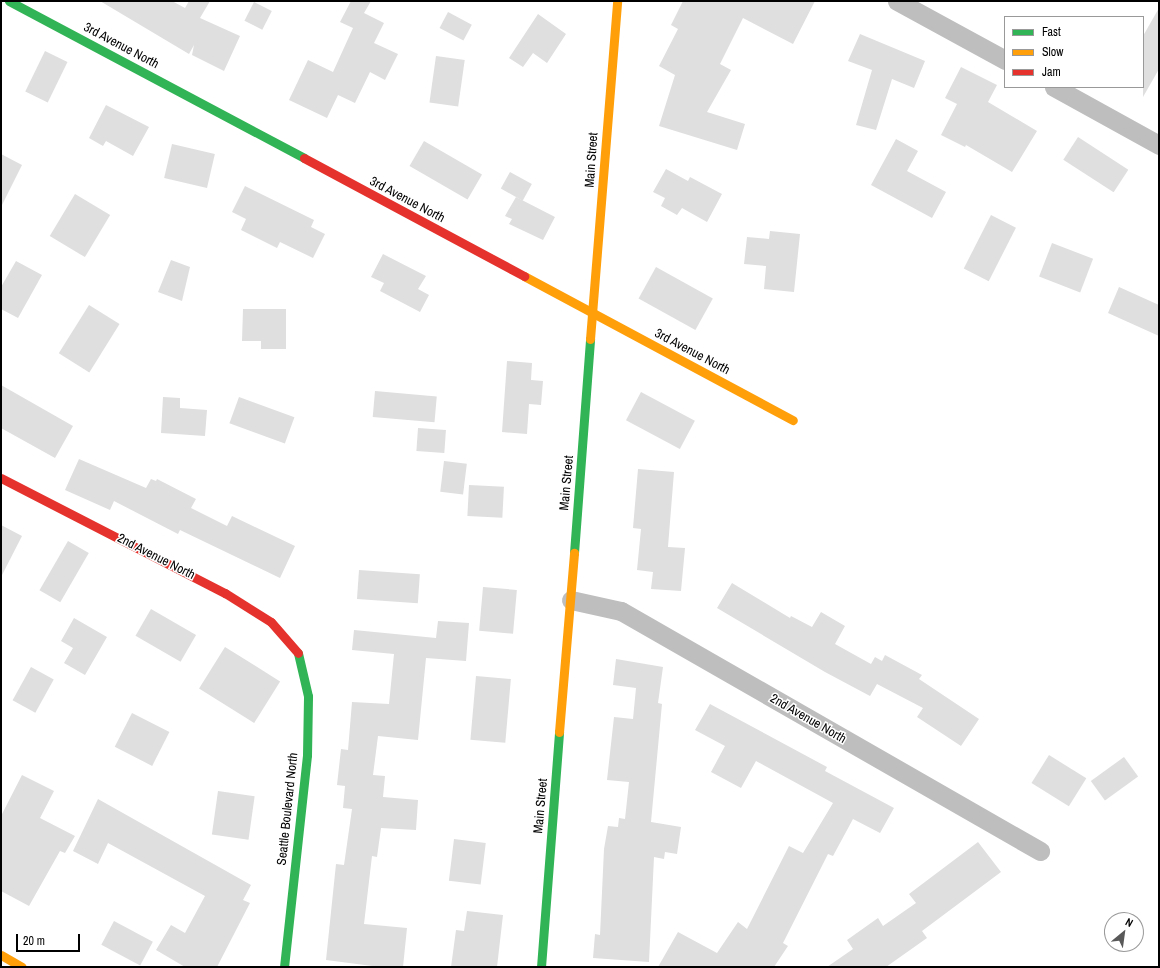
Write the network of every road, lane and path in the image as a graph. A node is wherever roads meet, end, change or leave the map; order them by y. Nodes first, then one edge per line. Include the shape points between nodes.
1 (9, 1) edge
2 (617, 1) edge
3 (897, 1) edge
4 (1004, 59) edge
5 (1056, 88) edge
6 (1159, 145) edge
7 (594, 315) junction
8 (793, 420) dead end
9 (1, 478) edge
10 (571, 600) junction
11 (298, 653) joint
12 (1040, 851) dead end
13 (1, 955) edge
14 (22, 967) edge
15 (284, 967) edge
16 (542, 967) edge

1 - 7 street, 3rd Avenue North
2 - 7 street, Main Street
3 - 4 street
5 - 6 street
7 - 8 street, 3rd Avenue North
7 - 10 street, Main Street
9 - 11 street, 2nd Avenue North via 225,593 271,622
10 - 12 street, 2nd Avenue North via 621,611
10 - 16 street, Main Street
11 - 15 street, Seattle Boulevard North via 308,696 307,755
13 - 14 street

